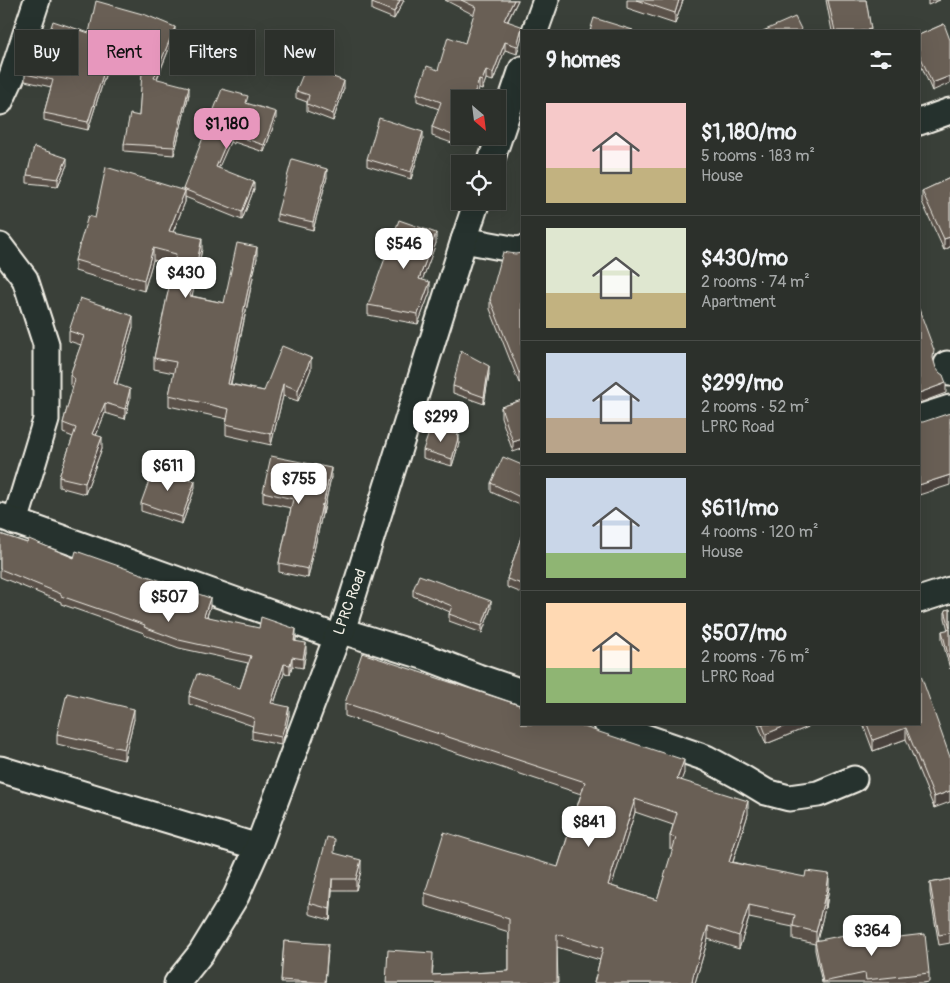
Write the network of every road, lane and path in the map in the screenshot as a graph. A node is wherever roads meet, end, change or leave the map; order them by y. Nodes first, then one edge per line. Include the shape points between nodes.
1 (37, 0) edge
2 (546, 0) edge
3 (536, 30) edge
4 (521, 72) edge
5 (0, 102) edge
6 (950, 111) edge
7 (920, 122) edge
8 (493, 155) edge
9 (475, 210) edge
10 (464, 240) junction
11 (0, 246) edge
12 (521, 249) edge
13 (950, 408) edge
14 (920, 418) edge
15 (8, 519) edge
16 (950, 590) edge
17 (920, 600) edge
18 (340, 634) junction
19 (521, 692) edge
20 (621, 726) edge
21 (0, 769) edge
22 (854, 779) dead end
23 (258, 847) junction
24 (177, 983) edge

1 - 5 street
2 - 3 street
4 - 8 street
6 - 7 street
9 - 10 street, LPRC Road
10 - 12 street
10 - 18 street, LPRC Road
11 - 15 street via 25,279 46,344 46,420
13 - 14 street
15 - 18 street
16 - 17 street
18 - 19 street via 426,657
18 - 23 street, LPRC Road
20 - 22 street via 706,758 766,792 789,798 818,794
21 - 23 street
23 - 24 street, LPRC Road via 236,896 201,953

